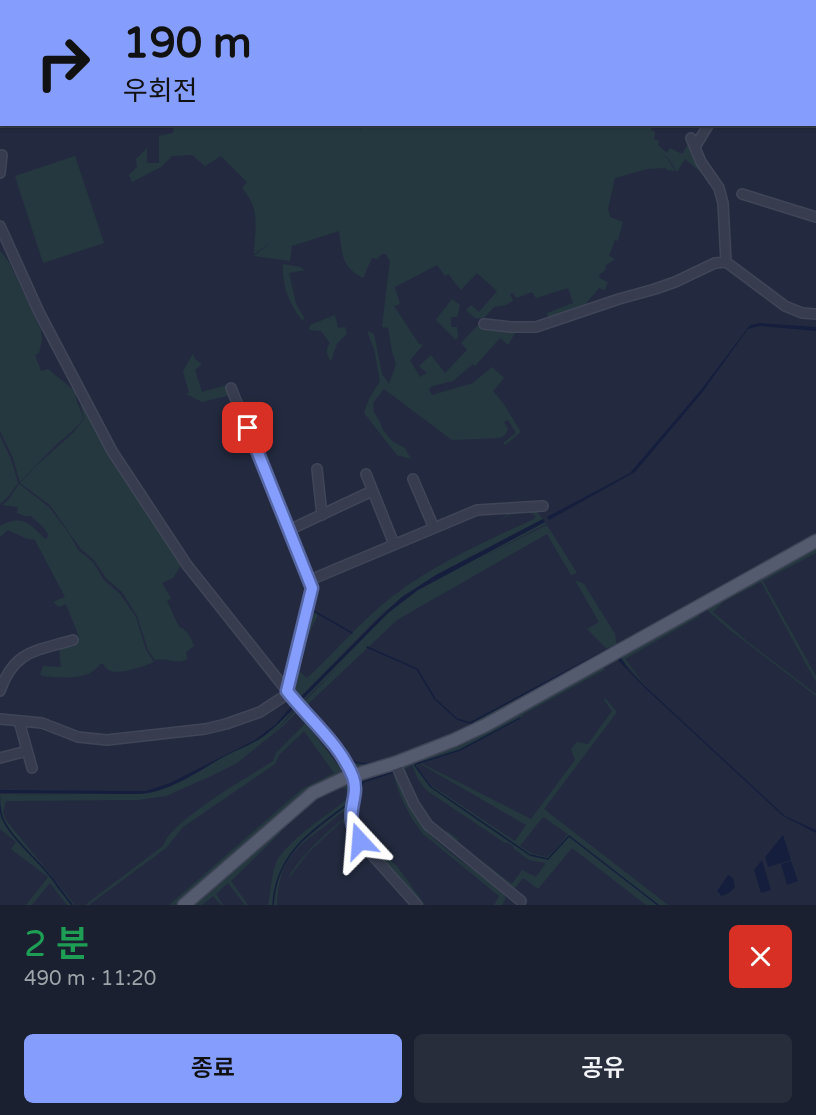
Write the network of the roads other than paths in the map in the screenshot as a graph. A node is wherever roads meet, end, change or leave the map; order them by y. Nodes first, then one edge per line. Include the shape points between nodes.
1 (708, 126) edge
2 (691, 138) dead end
3 (695, 147) junction
4 (2, 154) dead end
5 (0, 173) edge
6 (742, 194) dead end
7 (816, 217) edge
8 (0, 226) edge
9 (726, 262) junction
10 (816, 314) edge
11 (484, 324) dead end
12 (231, 388) dead end
13 (317, 469) dead end
14 (366, 474) dead end
15 (413, 479) dead end
16 (372, 491) junction
17 (543, 506) dead end
18 (321, 515) junction
19 (434, 528) junction
20 (289, 530) junction
21 (816, 541) edge
22 (394, 544) junction
23 (310, 580) junction
24 (73, 640) dead end
25 (0, 691) edge
26 (288, 692) junction
27 (0, 719) edge
28 (19, 721) junction
29 (27, 752) junction
30 (0, 758) edge
31 (395, 763) junction
32 (32, 768) dead end
33 (353, 776) junction
34 (521, 901) dead end
35 (183, 905) edge
36 (417, 905) edge

1 - 3 street
2 - 3 street
3 - 9 street via 723,202
4 - 5 street
6 - 7 street
8 - 26 street via 39,312 111,451 187,565
9 - 10 street via 785,306
9 - 11 street via 536,327
12 - 20 street
13 - 18 street
14 - 16 street
15 - 19 street
16 - 18 street
16 - 22 street
17 - 19 street via 477,510
18 - 20 street
19 - 22 street
20 - 23 street
21 - 31 main road via 486,725
22 - 23 street
23 - 26 street via 308,609
24 - 25 street via 25,654
26 - 28 street via 260,711 225,724 107,740 87,740 42,723
26 - 33 street via 339,752
27 - 28 street
28 - 29 street
29 - 30 street
29 - 32 street
31 - 33 main road
31 - 34 street via 428,825
33 - 35 main road via 313,793
33 - 36 street via 351,811 355,833

